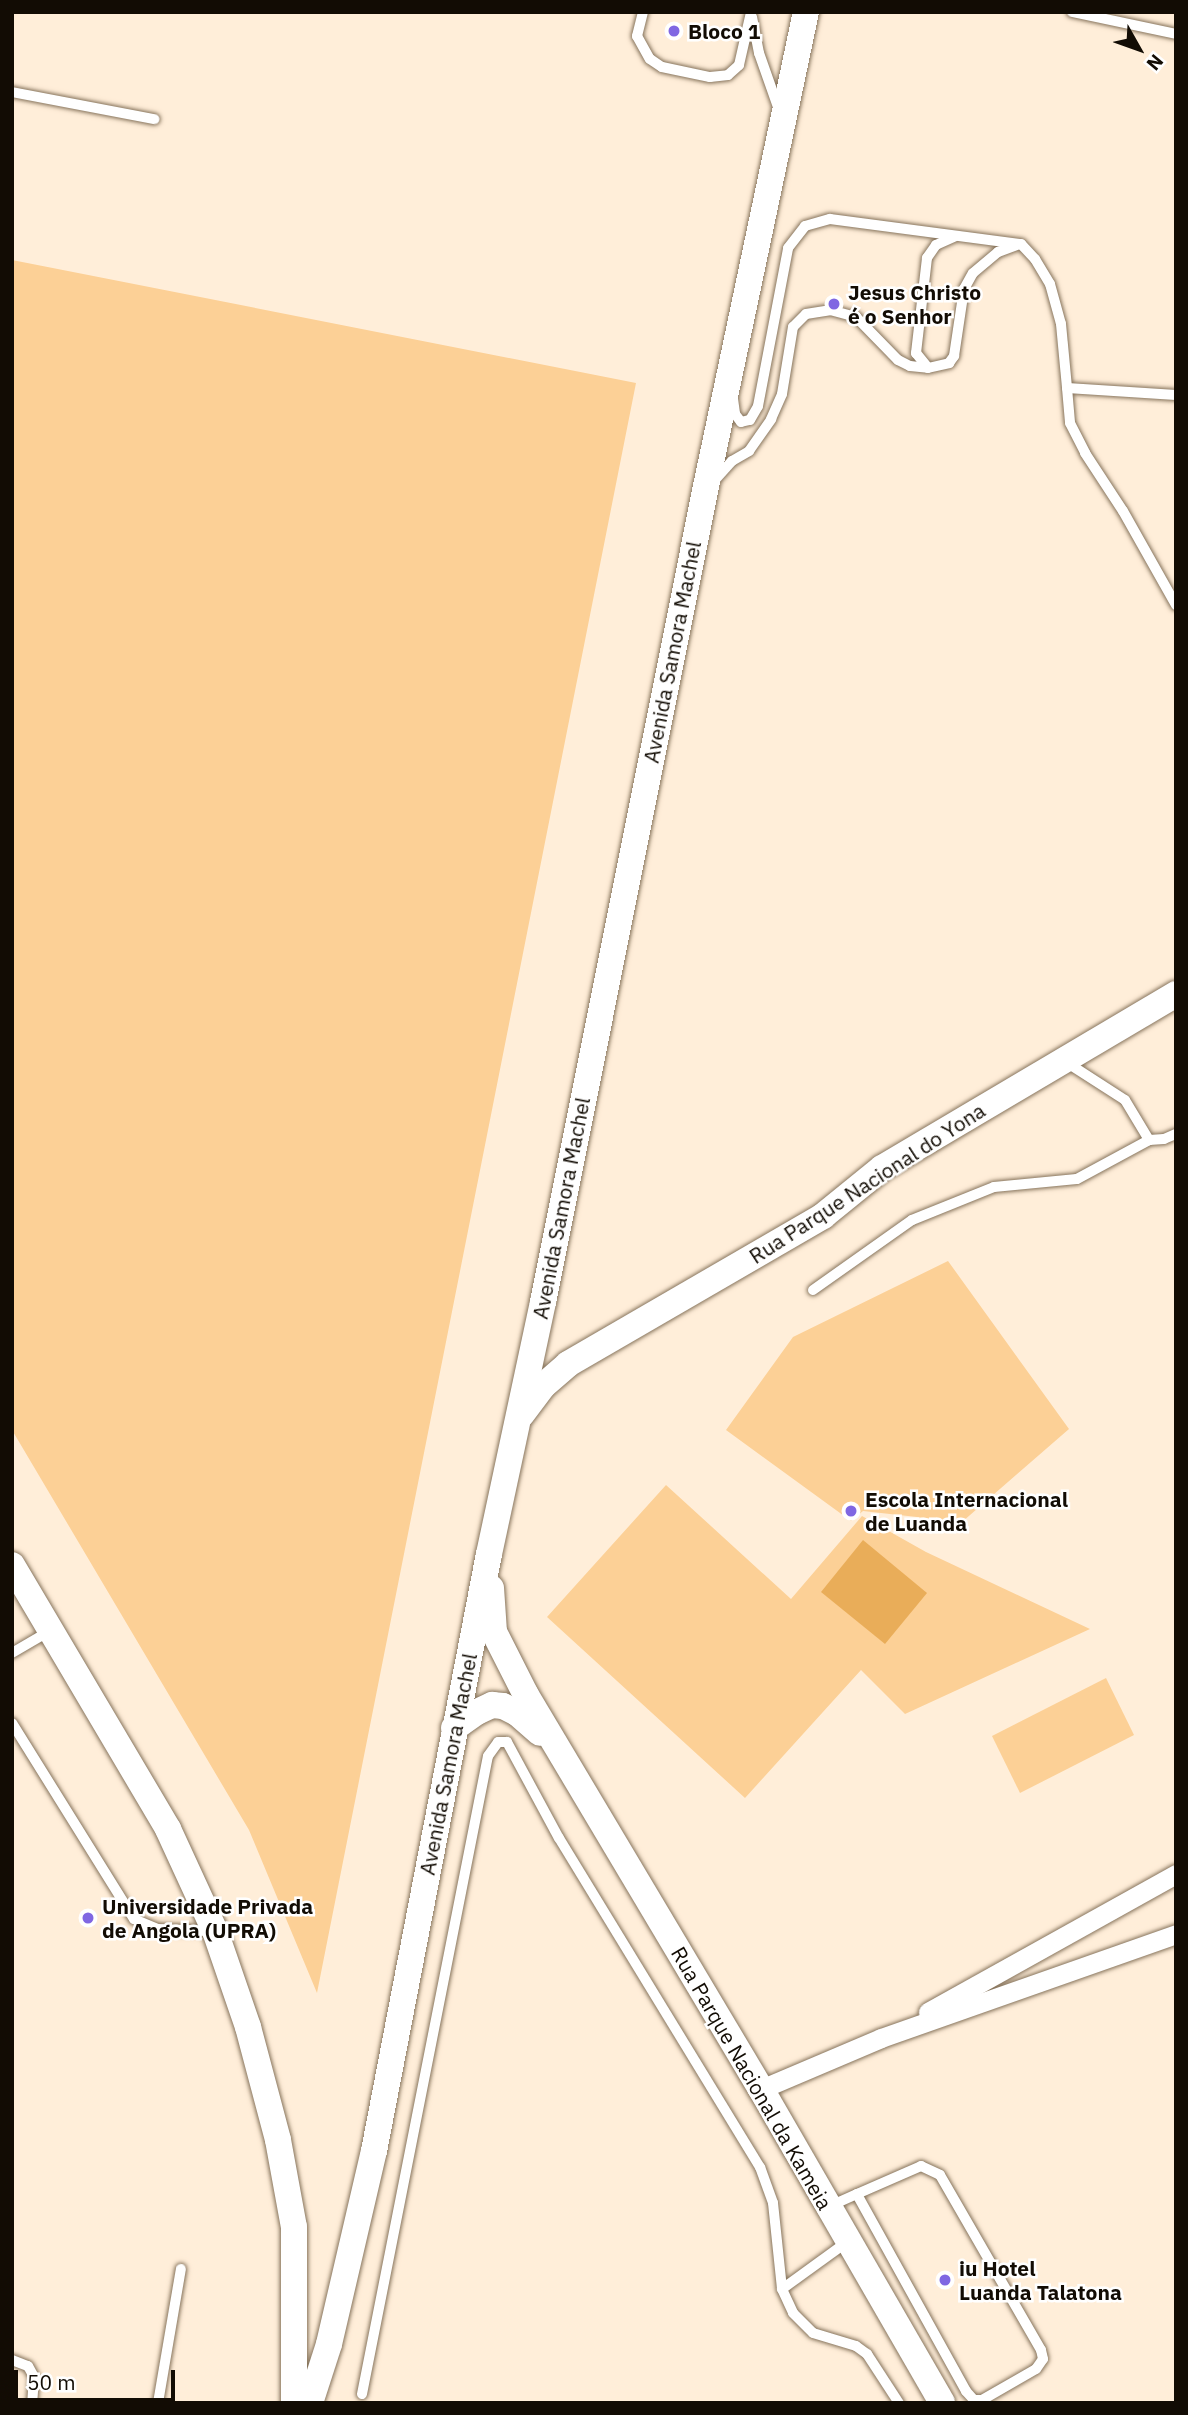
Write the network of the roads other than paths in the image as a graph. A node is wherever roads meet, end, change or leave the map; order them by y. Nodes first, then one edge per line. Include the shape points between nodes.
1 (642, 12) edge
2 (751, 12) edge
3 (806, 12) edge
4 (1072, 12) edge
5 (1176, 34) edge
6 (12, 92) edge
7 (155, 119) dead end
8 (783, 124) junction
9 (957, 236) junction
10 (1021, 244) junction
11 (928, 368) junction
12 (730, 374) junction
13 (1067, 388) junction
14 (1176, 395) edge
15 (705, 491) junction
16 (1176, 606) edge
17 (1176, 994) edge
18 (1063, 1060) junction
19 (1176, 1134) edge
20 (1149, 1140) junction
21 (813, 1290) dead end
22 (543, 1302) junction
23 (595, 1351) junction
24 (514, 1432) junction
25 (489, 1555) junction
26 (12, 1565) edge
27 (52, 1630) junction
28 (12, 1653) edge
29 (12, 1723) edge
30 (454, 1728) junction
31 (561, 1755) junction
32 (1176, 1874) edge
33 (215, 1931) junction
34 (1176, 1934) edge
35 (881, 2038) junction
36 (761, 2090) junction
37 (857, 2194) junction
38 (827, 2207) junction
39 (847, 2241) junction
40 (181, 2269) dead end
41 (782, 2289) junction
42 (12, 2360) edge
43 (362, 2394) dead end
44 (32, 2403) edge
45 (158, 2403) edge
46 (295, 2403) edge
47 (310, 2403) edge
48 (899, 2403) edge
49 (942, 2403) edge

1 - 2 lane via 637,36 650,59 710,77 727,75 739,65
2 - 8 lane
3 - 8 street, Avenida Samora Machel
4 - 5 lane
6 - 7 lane
8 - 12 street, Avenida Samora Machel
9 - 10 lane
9 - 11 lane via 936,245 927,258 916,353
9 - 12 lane via 830,219 805,226 788,248 758,406 750,420 741,422 735,414
10 - 11 lane via 998,253 973,273 964,289 954,356 949,363
10 - 13 lane via 1050,284 1061,324
11 - 15 lane via 898,360 856,317 845,312 806,314 793,327 782,394 764,430 749,451 732,461
12 - 15 street, Avenida Samora Machel
13 - 14 lane
13 - 16 lane via 1070,423
15 - 22 street, Avenida Samora Machel
17 - 18 street, Rua Parque Nacional do Yona
18 - 20 lane via 1125,1100
18 - 23 street, Rua Parque Nacional do Yona via 882,1168 823,1216
19 - 20 lane
20 - 21 lane via 1077,1179 994,1186 912,1220
22 - 23 street via 546,1328 556,1349 578,1354
22 - 24 street, Avenida Samora Machel
23 - 24 street, Rua Parque Nacional do Yona via 569,1364 543,1386
24 - 25 street, Avenida Samora Machel
25 - 30 street, Avenida Samora Machel
25 - 31 street, Rua Parque Nacional da Kameia via 494,1632
26 - 27 street
27 - 28 lane
27 - 33 street via 168,1829
29 - 33 lane via 134,1919 158,1929
30 - 31 street, Rua Parque Nacional da Kameia via 492,1705 503,1706 529,1723
30 - 47 street, Avenida Samora Machel via 372,2164 329,2344
31 - 36 street, Rua Parque Nacional da Kameia
32 - 35 street
33 - 46 street via 263,2079 294,2227
34 - 35 street
35 - 36 street
36 - 38 street, Rua Parque Nacional da Kameia
37 - 37 lane via 921,2166 940,2175 1041,2350 1043,2359 1036,2369 982,2400 974,2400
37 - 38 lane
38 - 39 street, Rua Parque Nacional da Kameia
39 - 41 lane
39 - 49 street, Rua Parque Nacional da Kameia
40 - 45 lane
41 - 43 lane via 773,2203 760,2167 559,1838 513,1750 507,1742 498,1742 488,1756
41 - 48 lane via 793,2313 813,2333 867,2354
42 - 44 lane via 28,2367 34,2377

